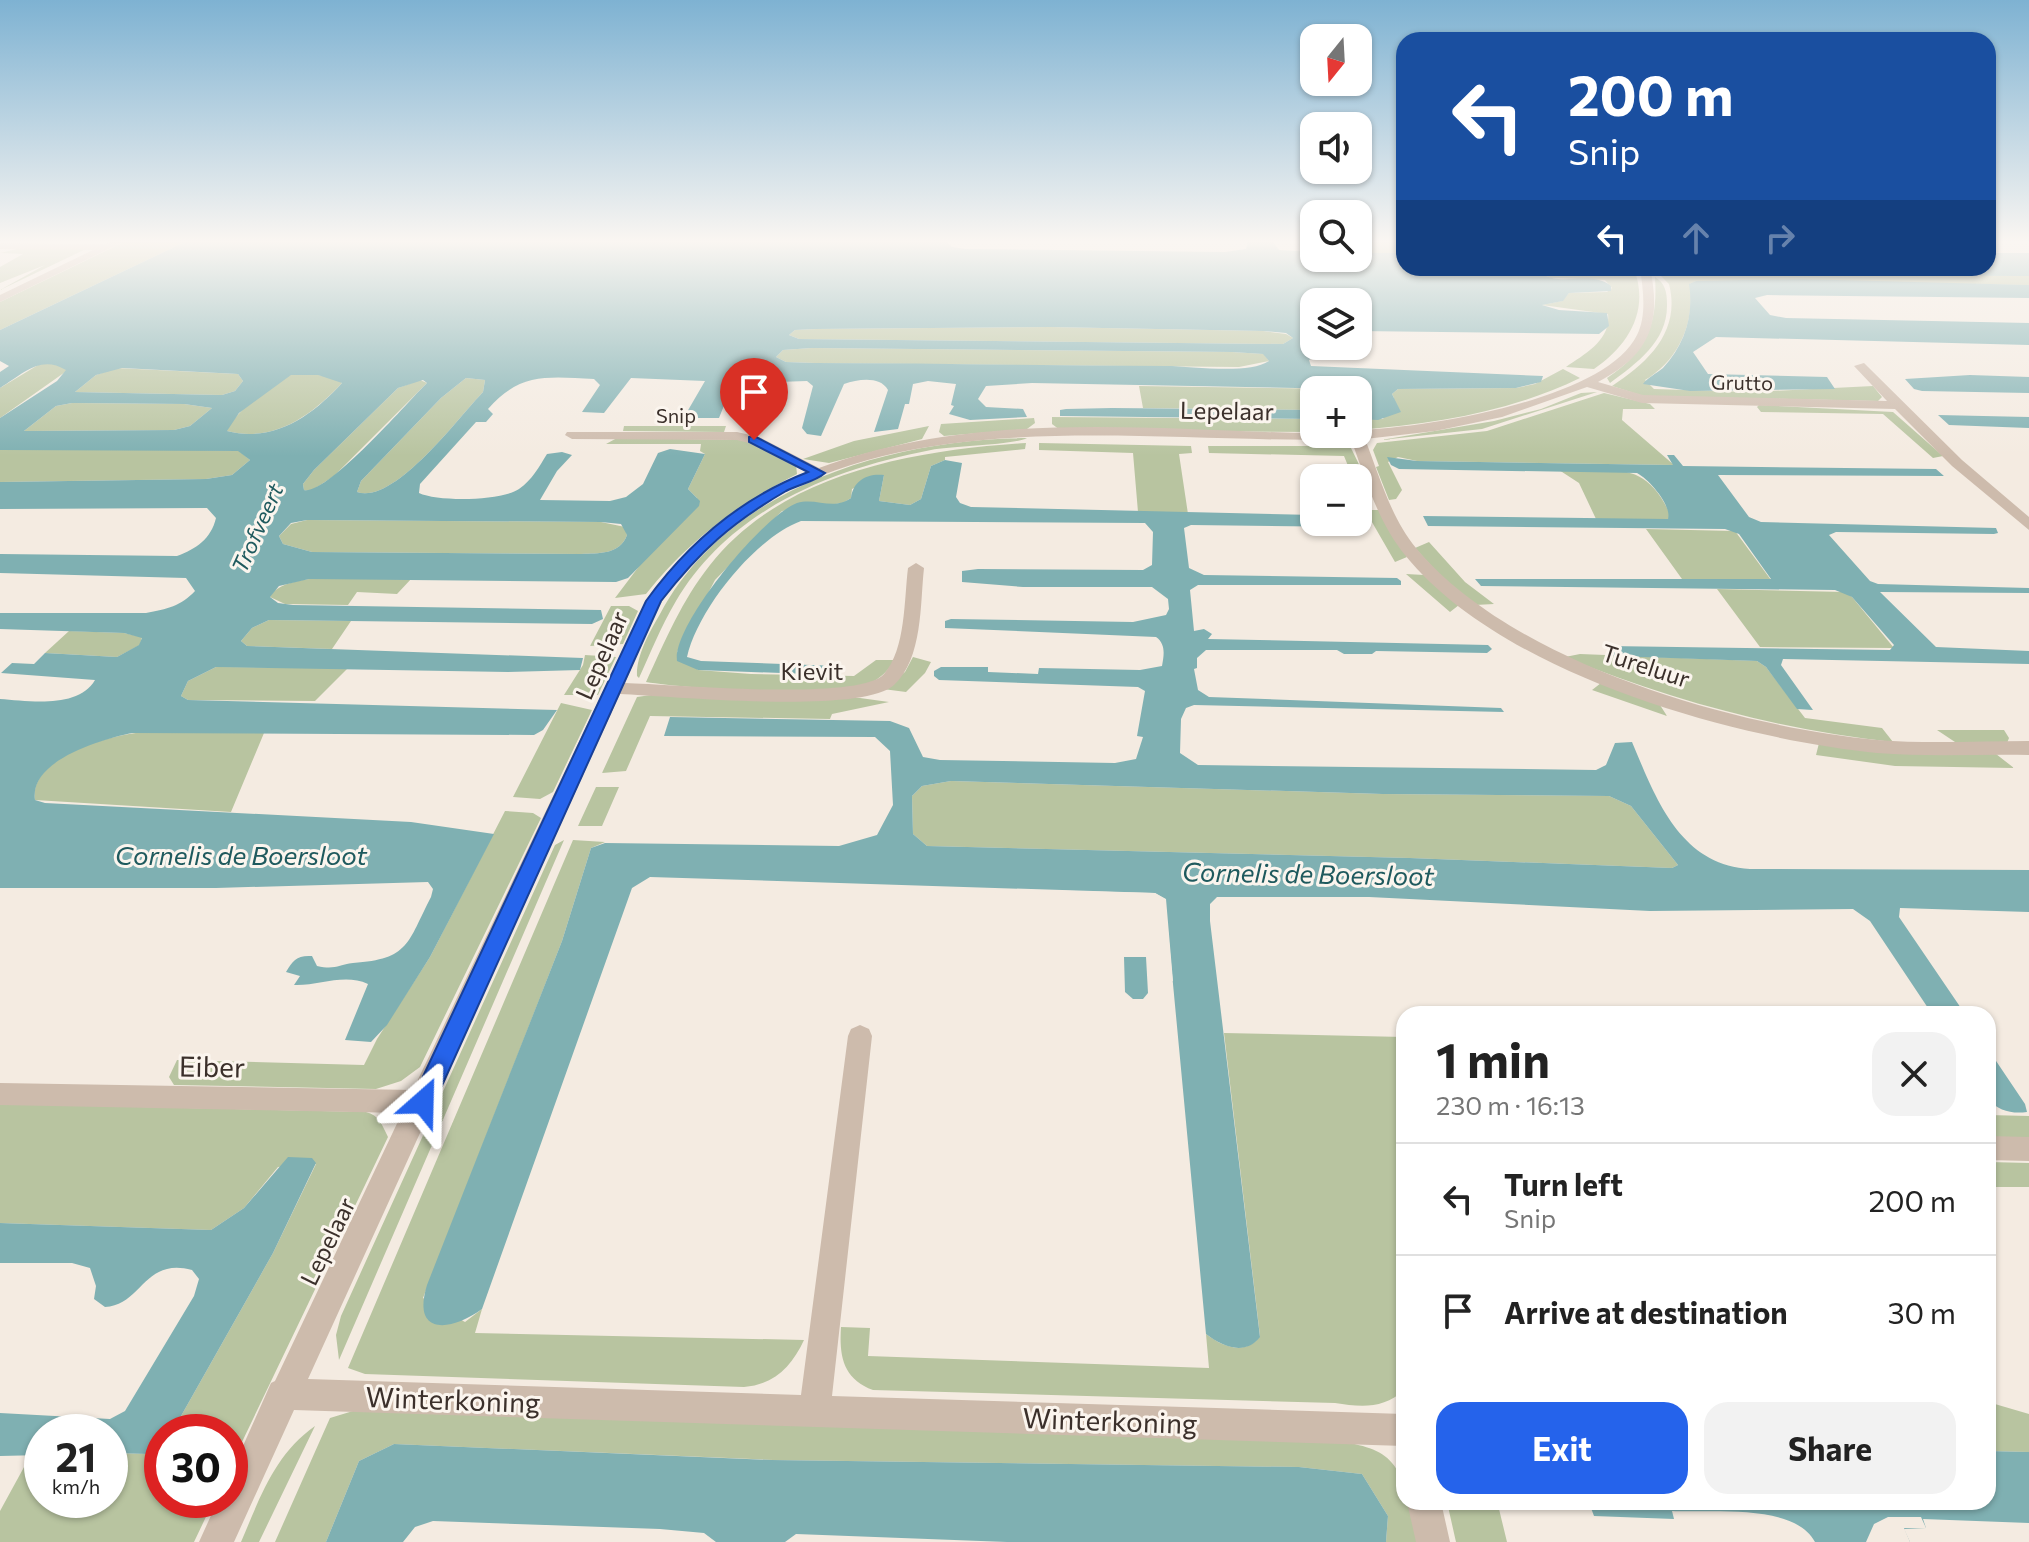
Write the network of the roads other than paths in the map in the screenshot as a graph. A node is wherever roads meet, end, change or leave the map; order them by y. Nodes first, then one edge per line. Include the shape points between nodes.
1 (1649, 313) edge
2 (1860, 366) dead end
3 (1587, 383) junction
4 (1898, 405) junction
5 (1372, 433) edge
6 (572, 435) dead end
7 (1300, 435) edge
8 (1362, 448) edge
9 (819, 473) junction
10 (2029, 525) edge
11 (916, 568) dead end
12 (615, 688) junction
13 (2029, 748) edge
14 (860, 1036) dead end
15 (0, 1094) edge
16 (423, 1102) junction
17 (1996, 1148) edge
18 (2029, 1149) edge
19 (282, 1394) junction
20 (815, 1410) junction
21 (1396, 1430) edge
22 (1426, 1510) edge
23 (216, 1542) edge
24 (1433, 1542) edge

1 - 3 street, Lepelaar via 1644,334 1623,359
2 - 4 street
3 - 4 street, Grutto via 1642,399
3 - 5 street, Lepelaar via 1528,407 1470,422
4 - 10 street
6 - 9 street, Snip via 737,436
7 - 9 street, Lepelaar via 1018,433 895,449
8 - 13 street, Tureluur via 1393,527 1412,553 1474,611 1537,649 1636,689 1801,734 1879,746
9 - 12 street, Lepelaar via 748,509 689,555 654,601
11 - 12 street, Kievit via 900,666 887,682 861,693
12 - 16 street, Lepelaar
14 - 20 street
15 - 16 street, Eiber
16 - 19 street, Lepelaar
17 - 18 street
19 - 20 street, Winterkoning
19 - 23 street, Lepelaar
20 - 21 street, Winterkoning
22 - 24 street

